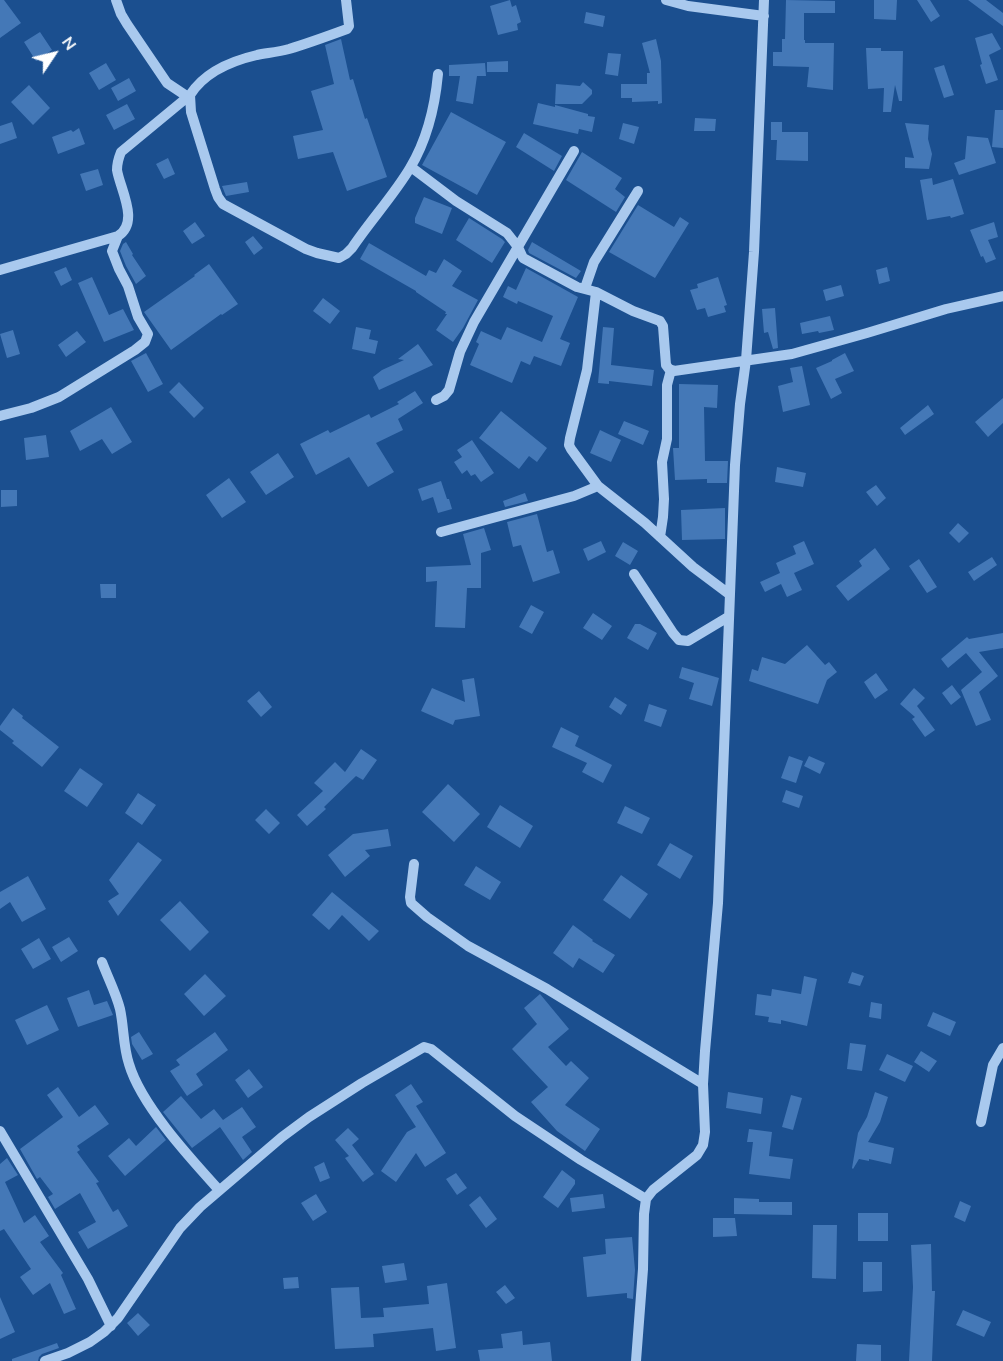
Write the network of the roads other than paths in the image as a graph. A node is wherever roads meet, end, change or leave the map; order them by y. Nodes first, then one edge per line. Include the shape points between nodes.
1 (116, 0) edge
2 (346, 0) edge
3 (666, 0) edge
4 (764, 0) edge
5 (764, 16) junction
6 (438, 74) dead end
7 (189, 97) junction
8 (574, 151) dead end
9 (411, 167) junction
10 (638, 191) dead end
11 (118, 236) junction
12 (518, 247) junction
13 (0, 270) edge
14 (591, 290) junction
15 (1003, 296) edge
16 (746, 360) junction
17 (671, 370) junction
18 (436, 400) dead end
19 (0, 416) edge
20 (598, 486) junction
21 (441, 532) dead end
22 (660, 537) junction
23 (634, 574) dead end
24 (729, 594) junction
25 (728, 617) junction
26 (414, 864) dead end
27 (102, 962) dead end
28 (1003, 1048) edge
29 (703, 1084) junction
30 (981, 1122) dead end
31 (0, 1131) edge
32 (219, 1190) junction
33 (646, 1199) junction
34 (111, 1326) junction
35 (45, 1361) edge
36 (636, 1361) edge

1 - 7 street via 127,24 167,83
2 - 7 street via 347,29 232,63 202,80
3 - 5 street
4 - 5 street
5 - 16 street
6 - 9 street via 432,112
7 - 9 street via 215,189 223,204 317,253 339,258 346,254
7 - 11 street via 121,152 117,171 127,202 127,223
8 - 12 street
9 - 12 street via 507,233
10 - 14 street via 594,262
11 - 13 street
11 - 19 street via 112,251 147,332 145,342 59,397
12 - 14 street via 523,258
12 - 18 street via 469,332 449,390
14 - 17 street via 661,322 666,365
14 - 20 street via 587,370 569,445
15 - 16 street via 792,354
16 - 17 street
16 - 24 street via 735,465
17 - 22 street
20 - 21 street
20 - 22 street
22 - 24 street
23 - 25 street via 679,640 688,641
24 - 25 street
25 - 29 street via 718,903
26 - 29 street via 411,903 427,917 468,946
27 - 32 street via 120,1007 129,1064 137,1083 167,1128
28 - 30 street via 993,1065
29 - 33 street via 706,1123 701,1150
31 - 34 street via 88,1279
32 - 33 street via 309,1117 426,1047 515,1116
32 - 34 street via 180,1228
33 - 36 street
34 - 35 street via 90,1342

